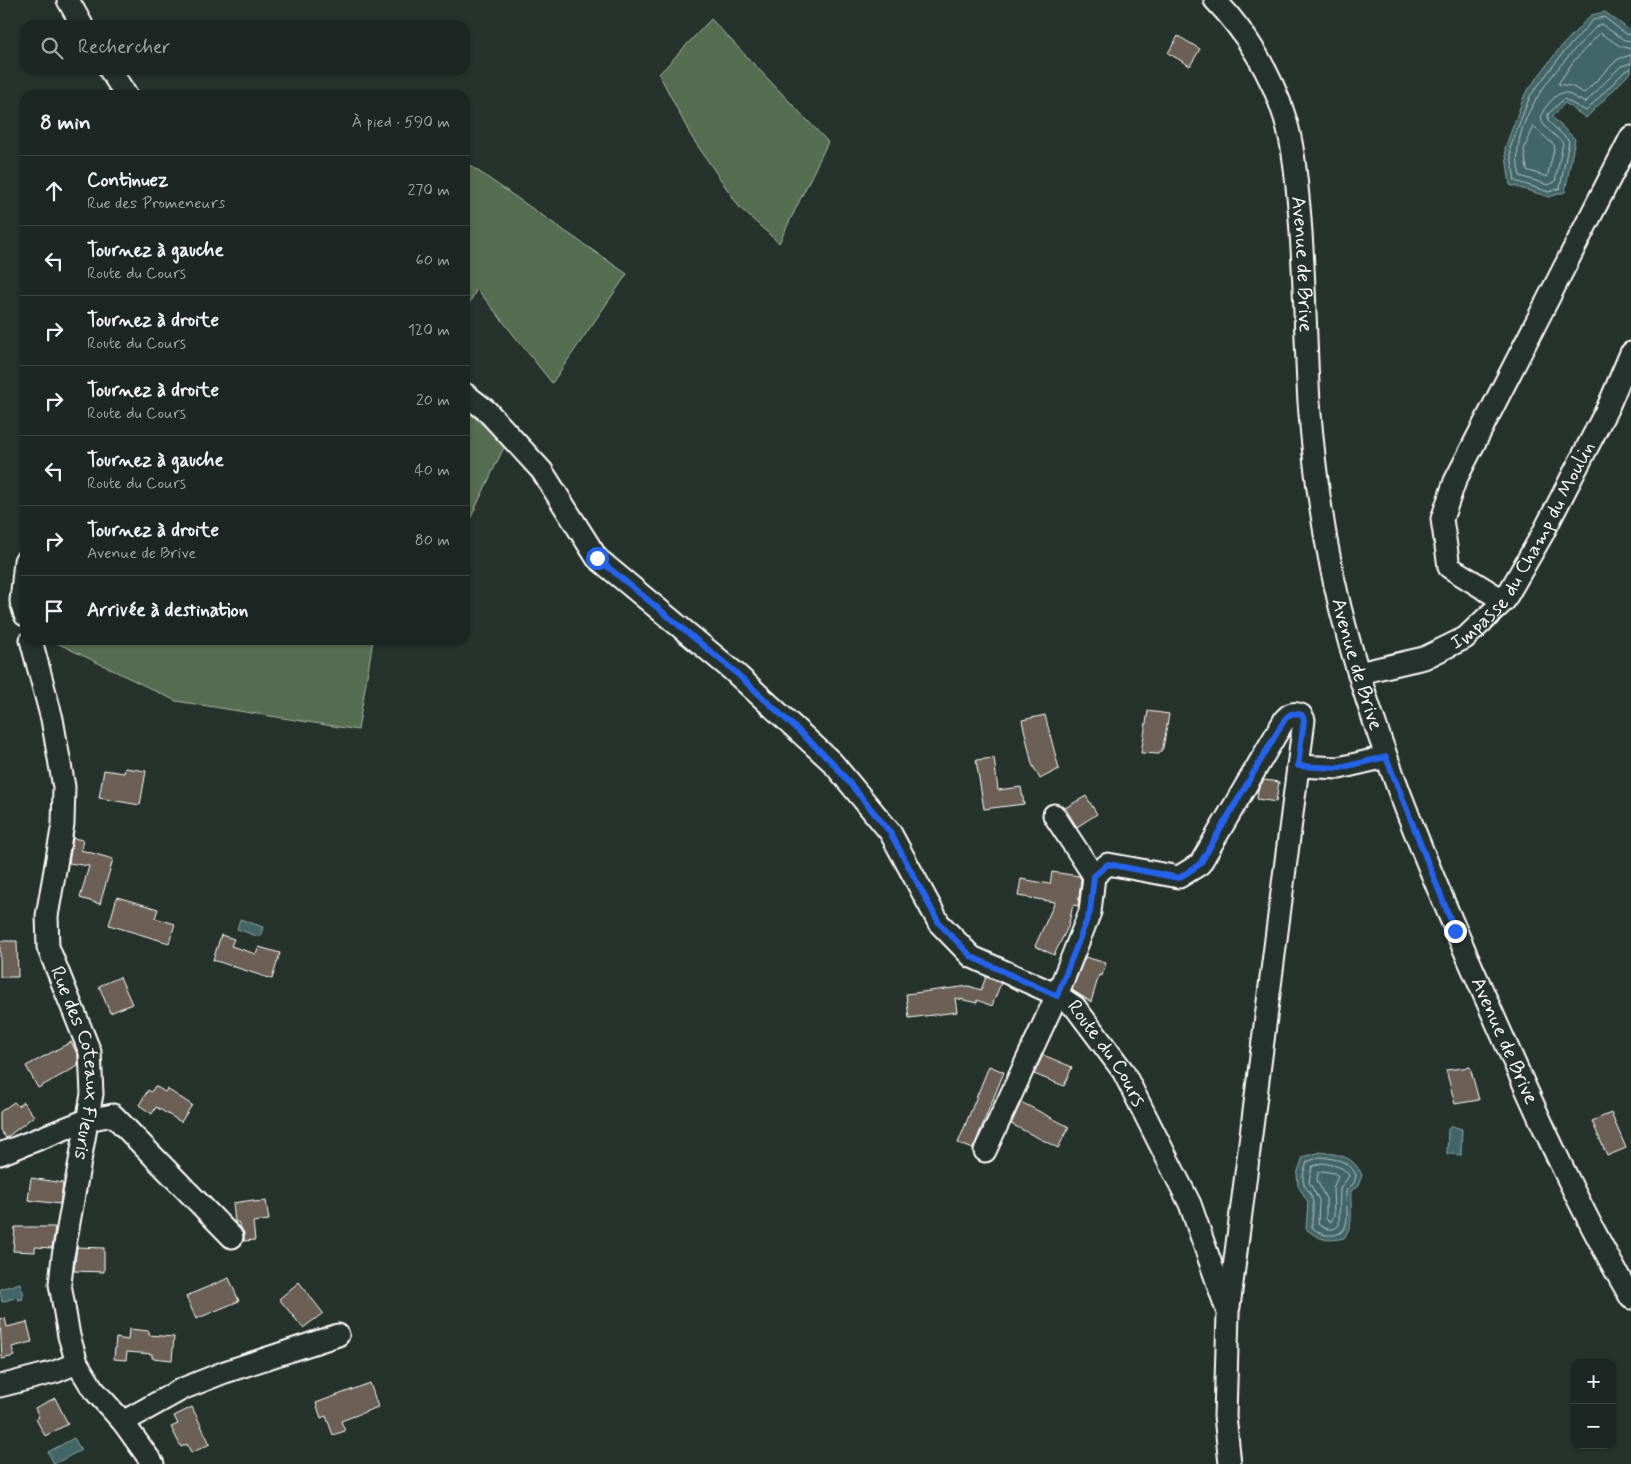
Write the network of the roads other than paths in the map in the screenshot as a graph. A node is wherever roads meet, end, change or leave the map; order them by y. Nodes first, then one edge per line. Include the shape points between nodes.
1 (68, 0) edge
2 (1215, 0) edge
3 (79, 20) edge
4 (110, 75) edge
5 (113, 75) edge
6 (110, 90) edge
7 (123, 90) edge
8 (1631, 137) edge
9 (1631, 353) edge
10 (470, 398) edge
11 (1504, 601) junction
12 (33, 645) edge
13 (1359, 673) junction
14 (1386, 757) junction
15 (1298, 766) junction
16 (1054, 815) dead end
17 (1094, 876) junction
18 (1057, 996) junction
19 (87, 1120) junction
20 (985, 1151) dead end
21 (0, 1154) edge
22 (232, 1237) dead end
23 (1631, 1298) edge
24 (1228, 1313) junction
25 (338, 1335) dead end
26 (77, 1363) junction
27 (0, 1386) edge
28 (123, 1422) junction
29 (153, 1464) edge
30 (1230, 1464) edge

1 - 3 street
2 - 13 street, Avenue de Brive via 1253,49 1271,81 1286,119 1295,163 1304,266 1309,401 1315,458 1339,601
4 - 6 street
5 - 7 street
8 - 11 street via 1455,481 1442,519 1449,568
9 - 11 street, Impasse du Champ du Moulin via 1542,535
10 - 18 street via 487,411 542,471 597,558 733,670 832,762 890,832 939,923 972,957
11 - 13 street, Impasse du Champ du Moulin via 1465,638 1424,658
12 - 19 street, Rue des Coteaux Fleuris via 52,719 64,787 63,824 47,916 48,947 90,1052 92,1094
13 - 14 street, Avenue de Brive via 1370,716
14 - 15 street via 1339,768
14 - 23 street, Avenue de Brive via 1451,922 1511,1057 1595,1236
15 - 17 street, Route du Cours via 1304,720 1297,713 1285,719 1200,864 1179,878 1108,864
15 - 24 street, Route du Cours
16 - 17 street
17 - 18 street, Route du Cours via 1090,912
18 - 20 street
18 - 24 street, Route du Cours via 1076,1008 1123,1071 1190,1204
19 - 21 street
19 - 22 street via 113,1115
19 - 26 street, Rue des Coteaux Fleuris via 60,1284
24 - 30 street, Route du Cours via 1225,1416
25 - 28 street via 208,1378
26 - 27 street via 56,1372
26 - 28 street, Rue des Coteaux Fleuris via 93,1389
28 - 29 street, Rue des Coteaux Fleuris

